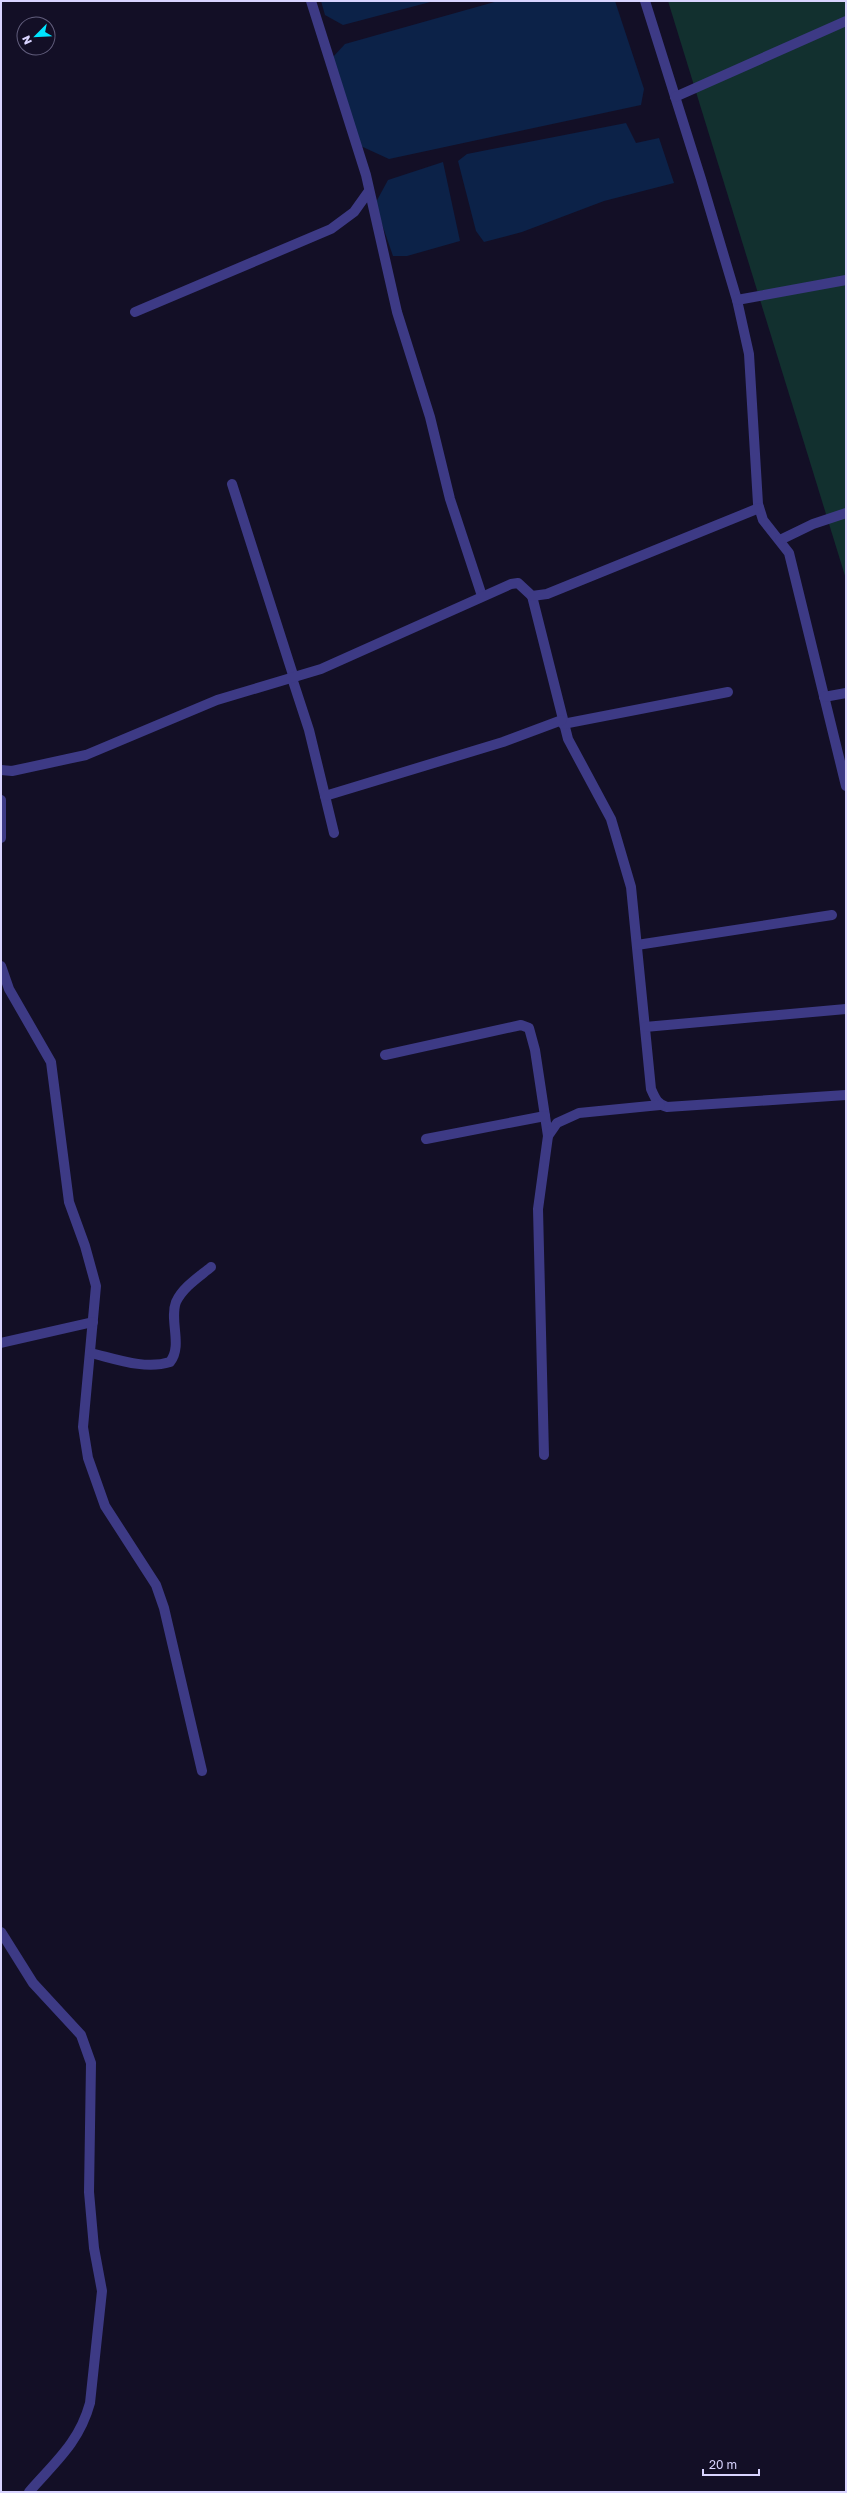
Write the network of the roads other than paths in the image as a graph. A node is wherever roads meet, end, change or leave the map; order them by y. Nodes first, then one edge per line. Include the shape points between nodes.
1 (311, 1) edge
2 (645, 1) edge
3 (846, 21) edge
4 (675, 97) junction
5 (368, 191) junction
6 (846, 280) edge
7 (737, 300) junction
8 (136, 312) dead end
9 (232, 484) dead end
10 (759, 508) junction
11 (846, 513) edge
12 (780, 540) junction
13 (529, 594) junction
14 (482, 596) junction
15 (293, 678) junction
16 (728, 692) dead end
17 (846, 693) edge
18 (824, 697) junction
19 (563, 722) junction
20 (1, 770) edge
21 (846, 786) edge
22 (325, 796) junction
23 (1, 800) edge
24 (334, 833) dead end
25 (1, 838) edge
26 (832, 915) dead end
27 (637, 945) junction
28 (1, 966) edge
29 (846, 1009) edge
30 (645, 1027) junction
31 (385, 1055) dead end
32 (846, 1095) edge
33 (660, 1105) junction
34 (545, 1116) junction
35 (548, 1136) junction
36 (426, 1139) dead end
37 (211, 1267) dead end
38 (93, 1322) junction
39 (1, 1343) edge
40 (91, 1353) junction
41 (544, 1455) dead end
42 (202, 1771) dead end
43 (1, 1932) edge
44 (29, 2492) edge

1 - 5 street via 366,175
2 - 4 street
3 - 4 street
4 - 7 street
5 - 8 street via 354,212 330,229
5 - 14 street via 398,312 430,417 450,499
6 - 7 street
7 - 10 street via 749,354
9 - 15 street
10 - 12 street via 763,520
10 - 13 street via 547,594
11 - 12 street via 813,524
12 - 18 street via 789,553
13 - 14 street via 518,583
13 - 19 street
14 - 15 street via 321,669
15 - 20 street via 218,700 86,755 12,771
15 - 22 street
16 - 19 street
17 - 18 street
18 - 21 street
19 - 22 street
19 - 27 street via 568,739 611,819 622,850 631,887
22 - 24 street
23 - 25 street
26 - 27 street
27 - 30 street
28 - 38 street via 9,988 51,1062 69,1202 86,1246 96,1286
29 - 30 street
30 - 33 street via 651,1089
31 - 34 street via 522,1025 529,1028 532,1034
32 - 33 street
33 - 35 street via 579,1113 557,1124
34 - 35 street
34 - 36 street
35 - 41 street via 538,1209
37 - 40 street via 184,1289 176,1303 175,1352 170,1362 141,1365
38 - 39 street
38 - 40 street
40 - 42 street via 83,1427 88,1458 105,1506 156,1586 164,1608
43 - 44 street via 33,1983 81,2035 91,2063 89,2192 94,2248 102,2291 92,2388 86,2419 80,2433

